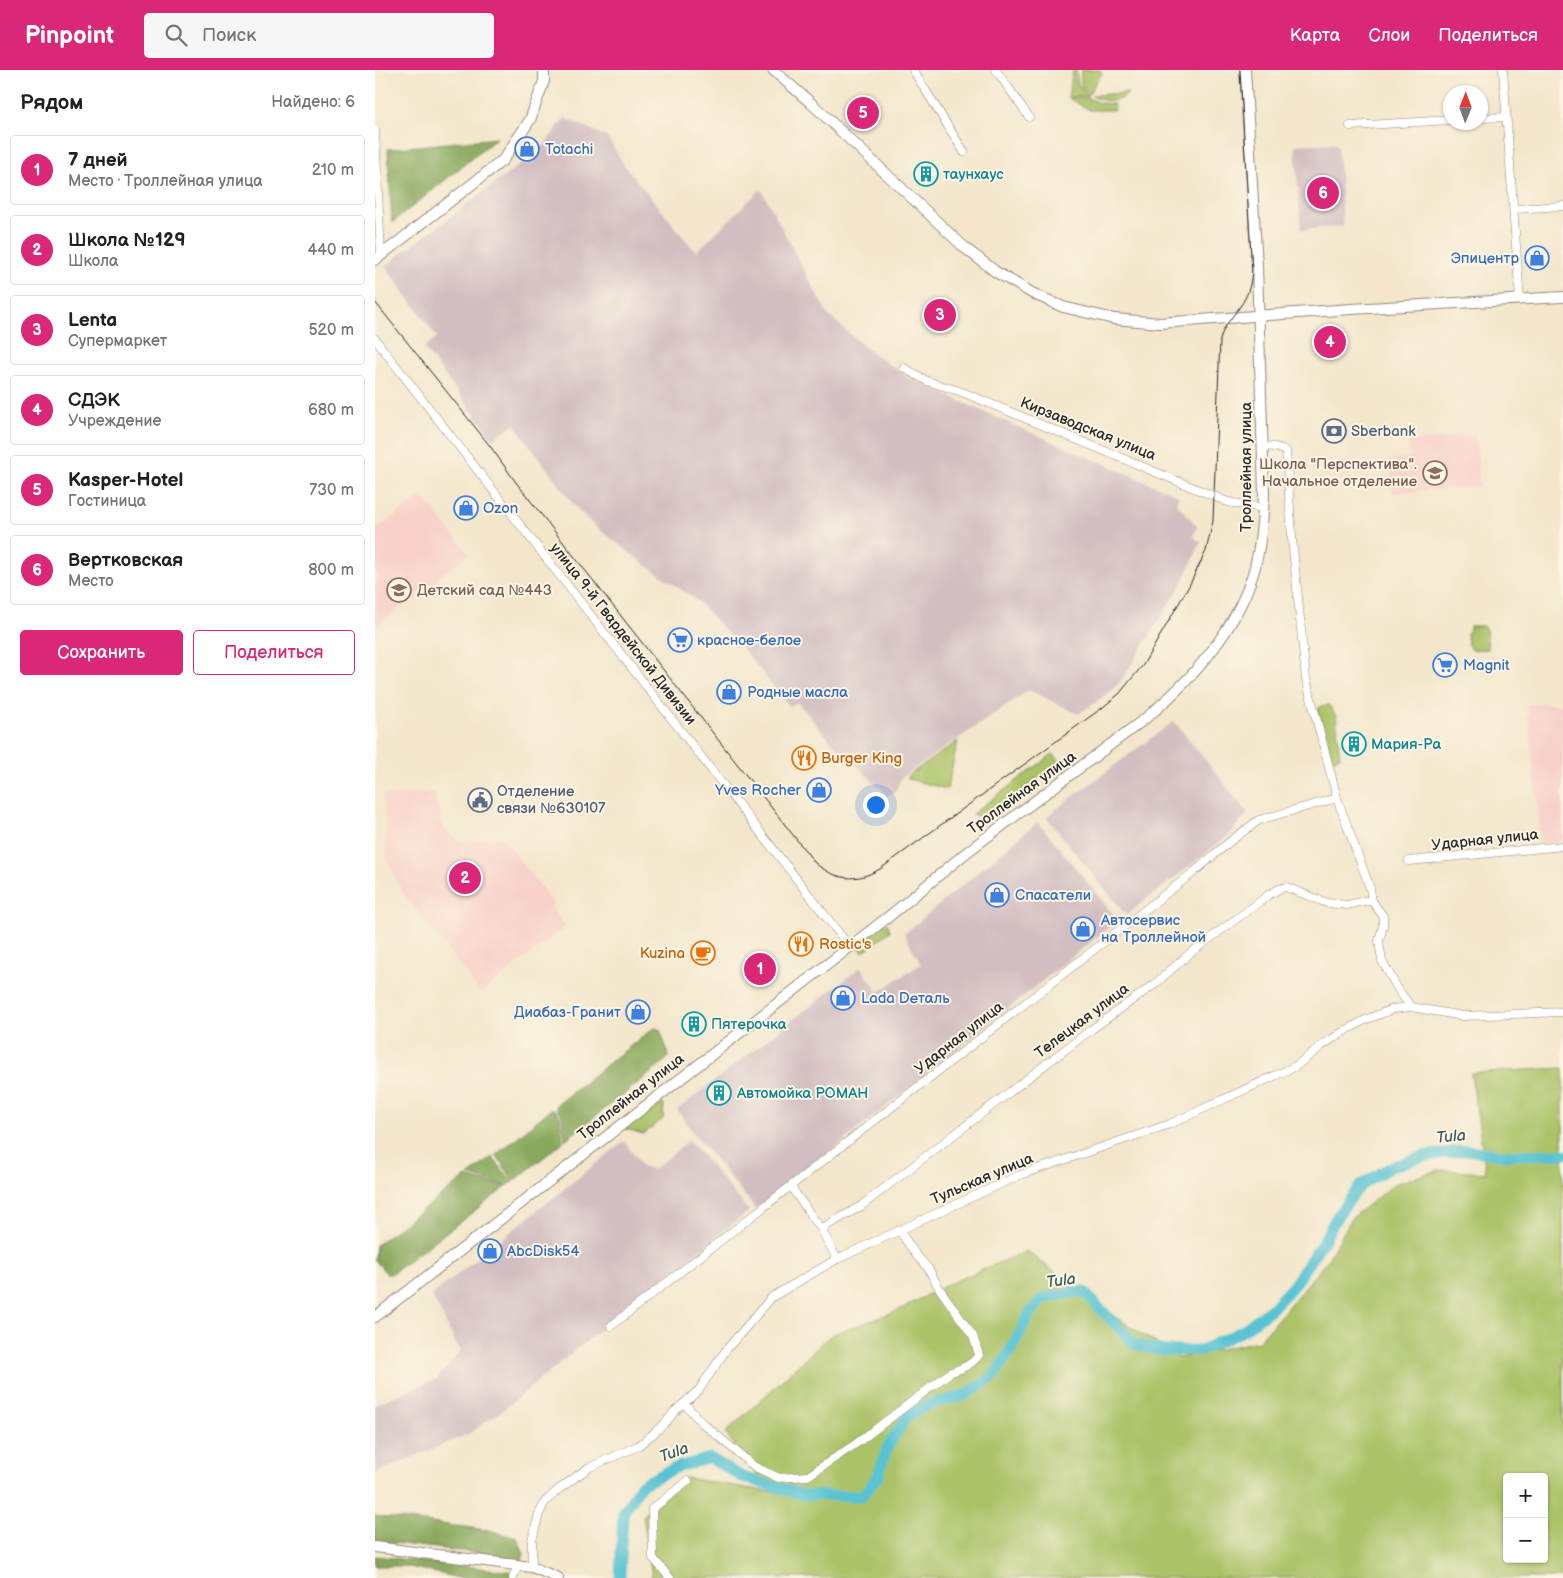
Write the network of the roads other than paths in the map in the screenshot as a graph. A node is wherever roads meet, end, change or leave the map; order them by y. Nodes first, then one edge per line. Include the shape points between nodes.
1 (544, 70) edge
2 (773, 70) edge
3 (913, 70) edge
4 (996, 70) edge
5 (1245, 70) edge
6 (1503, 70) edge
7 (1029, 117) dead end
8 (1506, 117) junction
9 (1488, 118) edge
10 (1443, 120) edge
11 (1350, 126) dead end
12 (375, 130) edge
13 (964, 152) dead end
14 (1563, 206) edge
15 (1514, 209) junction
16 (378, 258) edge
17 (1563, 298) edge
18 (1520, 300) junction
19 (1258, 317) junction
20 (375, 339) edge
21 (904, 368) dead end
22 (1262, 446) junction
23 (1263, 508) junction
24 (1337, 798) junction
25 (1563, 846) edge
26 (1409, 861) dead end
27 (1372, 901) junction
28 (849, 946) junction
29 (1411, 1007) junction
30 (1563, 1012) edge
31 (791, 1187) junction
32 (821, 1229) junction
33 (899, 1230) junction
34 (837, 1260) junction
35 (375, 1317) edge
36 (611, 1326) dead end
37 (685, 1404) junction
38 (687, 1481) dead end
39 (375, 1547) edge
40 (518, 1565) junction
41 (532, 1567) junction
42 (513, 1578) edge
43 (558, 1578) edge
44 (670, 1578) edge

1 - 16 main road via 544,81 530,120 503,160
2 - 19 main road via 965,248 996,272 1032,293 1063,307 1113,319 1160,323
3 - 13 street
4 - 7 street
5 - 19 main road, Троллейная улица
6 - 8 street
8 - 9 street
8 - 15 street
10 - 11 street
12 - 16 street
14 - 15 street
15 - 18 street
17 - 18 main road
18 - 19 main road
19 - 22 main road, Троллейная улица
20 - 28 street, улица 9-й Гвардейской Дивизии
21 - 23 street, Кирзаводская улица via 927,381 962,392 1228,502
22 - 23 main road, Троллейная улица
22 - 24 street via 1285,451 1306,679
23 - 28 main road, Троллейная улица via 1261,538 1248,589 1231,624 1190,678 1118,740 967,852
24 - 27 street
24 - 31 street, Ударная улица via 1259,820 1233,838
25 - 26 street, Ударная улица
27 - 29 street via 1383,916 1379,941 1382,961
27 - 32 street, Телецкая улица via 1347,905 1327,903 1286,887 1270,894 861,1206
28 - 35 main road, Троллейная улица
29 - 30 street, Тульская улица via 1463,1016
29 - 33 street, Тульская улица via 1393,1009 1365,1020 1296,1066 1169,1124 1020,1175
31 - 32 street
31 - 36 street, Ударная улица
32 - 34 street
33 - 34 street, Тульская улица
33 - 37 street via 973,1336 979,1355 974,1362 951,1372 808,1476 779,1478 755,1468 702,1423
34 - 37 street, Тульская улица via 772,1297
37 - 41 street, Тульская улица via 638,1446 588,1468 545,1502 532,1540
38 - 44 street via 652,1510 653,1558
39 - 40 main road
40 - 41 main road
40 - 42 street
41 - 43 main road

